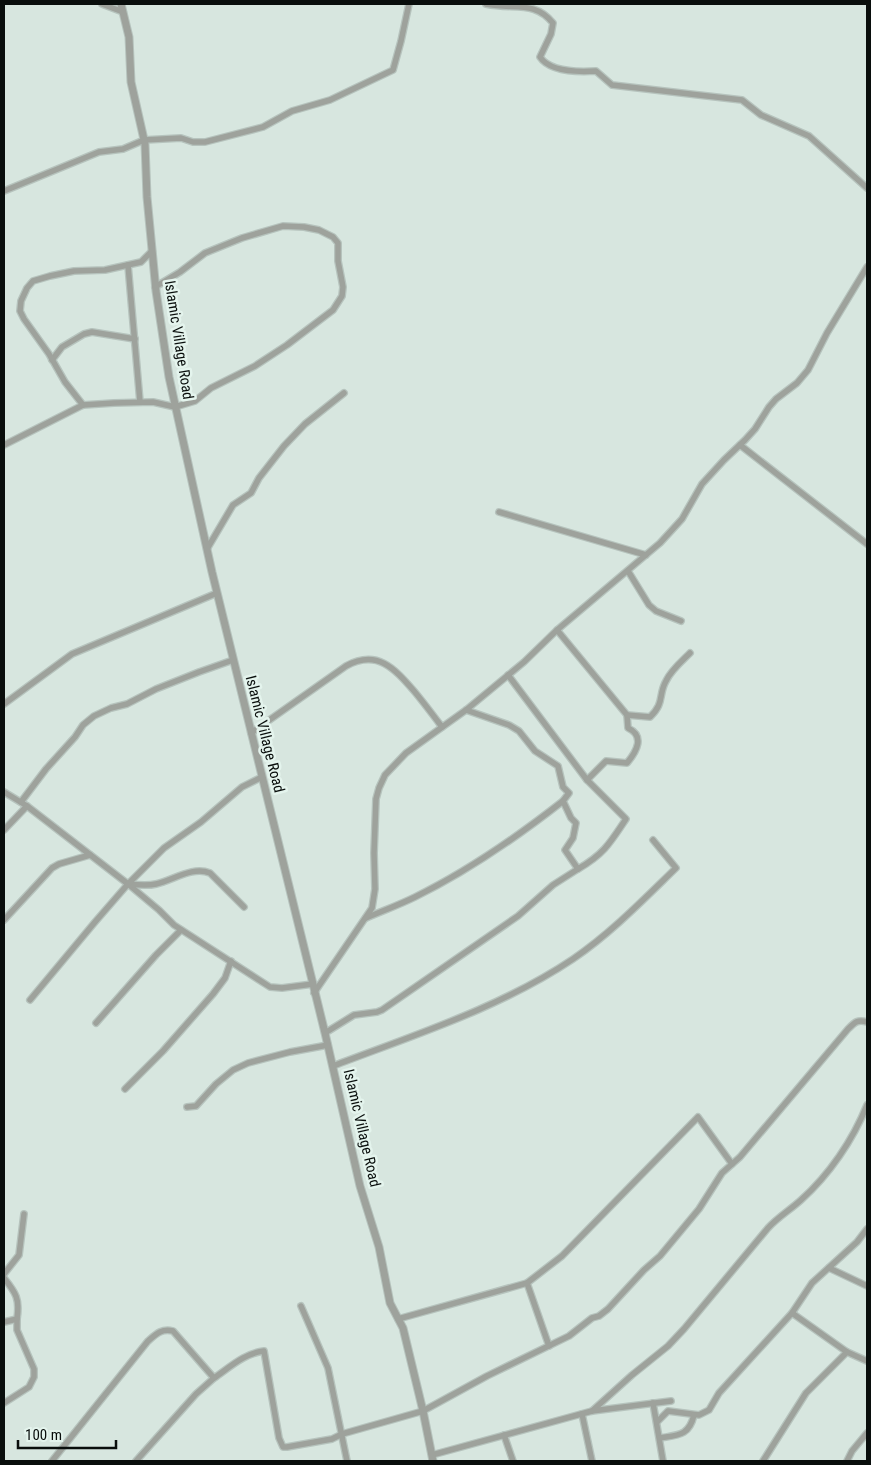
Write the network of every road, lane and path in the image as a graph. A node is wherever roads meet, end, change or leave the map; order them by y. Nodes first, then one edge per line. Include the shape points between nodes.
1 (102, 4) edge
2 (122, 4) edge
3 (409, 4) edge
4 (486, 4) edge
5 (123, 12) junction
6 (144, 140) junction
7 (867, 188) edge
8 (4, 191) edge
9 (152, 251) junction
10 (128, 265) junction
11 (867, 267) edge
12 (155, 287) junction
13 (135, 339) junction
14 (52, 360) junction
15 (344, 392) dead end
16 (140, 402) junction
17 (83, 405) junction
18 (175, 408) junction
19 (4, 445) edge
20 (740, 445) junction
21 (499, 512) dead end
22 (867, 544) edge
23 (207, 549) junction
24 (646, 555) junction
25 (628, 570) junction
26 (217, 593) junction
27 (681, 621) dead end
28 (557, 630) junction
29 (690, 653) dead end
30 (233, 660) junction
31 (508, 675) junction
32 (4, 704) edge
33 (466, 710) junction
34 (627, 715) junction
35 (442, 727) junction
36 (251, 733) junction
37 (262, 777) junction
38 (587, 780) junction
39 (4, 792) edge
40 (564, 801) junction
41 (24, 804) junction
42 (4, 830) edge
43 (653, 840) dead end
44 (90, 855) junction
45 (578, 868) junction
46 (128, 884) junction
47 (244, 907) dead end
48 (366, 918) junction
49 (4, 920) edge
50 (181, 930) junction
51 (232, 962) junction
52 (313, 984) junction
53 (314, 992) junction
54 (30, 1000) dead end
55 (867, 1022) edge
56 (96, 1023) dead end
57 (325, 1033) junction
58 (328, 1045) junction
59 (333, 1066) junction
60 (125, 1089) dead end
61 (867, 1105) edge
62 (187, 1107) dead end
63 (732, 1164) junction
64 (24, 1214) dead end
65 (867, 1229) edge
66 (829, 1268) junction
67 (4, 1276) edge
68 (527, 1283) junction
69 (867, 1286) edge
70 (301, 1306) dead end
71 (792, 1313) junction
72 (17, 1319) junction
73 (398, 1319) junction
74 (4, 1322) edge
75 (549, 1346) junction
76 (848, 1352) junction
77 (867, 1361) edge
78 (214, 1378) junction
79 (671, 1401) dead end
80 (4, 1403) edge
81 (653, 1403) junction
82 (423, 1411) junction
83 (592, 1411) junction
84 (582, 1414) junction
85 (694, 1415) junction
86 (657, 1422) junction
87 (867, 1433) edge
88 (342, 1434) junction
89 (504, 1435) junction
90 (660, 1438) junction
91 (433, 1458) edge
92 (52, 1461) edge
93 (136, 1461) edge
94 (347, 1461) edge
95 (513, 1461) edge
96 (592, 1461) edge
97 (663, 1461) edge
98 (763, 1461) edge
99 (847, 1461) edge

1 - 5 street
2 - 5 street, Islamic Village Road
3 - 6 street via 393,70 369,83 262,126 205,142 181,138
4 - 7 street via 534,5 546,12 553,23 540,58 544,63 583,71 596,70 612,85 742,100 761,115 809,136
5 - 6 street, Islamic Village Road
6 - 8 street via 123,149 99,152
6 - 9 street, Islamic Village Road
9 - 10 street via 141,262
9 - 12 street, Islamic Village Road
10 - 13 street
10 - 14 street via 50,276 33,281 27,288 20,311
11 - 20 street via 808,370 772,403
12 - 18 street, Islamic Village Road
12 - 18 street via 205,253 283,226 319,230 338,243 343,287 342,296 333,310 255,366 211,388 195,401
13 - 14 street via 92,332 84,334 62,347
13 - 16 street
14 - 17 street
15 - 23 street via 284,446 251,493 234,505
16 - 17 street
16 - 18 street
17 - 19 street
18 - 23 street, Islamic Village Road
20 - 22 street
20 - 24 street via 702,484 682,519
21 - 24 street
23 - 26 street, Islamic Village Road
24 - 25 street
25 - 27 street via 649,605
25 - 28 street
26 - 30 street, Islamic Village Road
26 - 32 street via 72,654
28 - 31 street
28 - 34 street
29 - 34 street via 665,682 657,711 650,717
30 - 36 street, Islamic Village Road
30 - 41 street via 94,716 46,769
31 - 33 street
31 - 38 street
33 - 35 street
33 - 40 street via 519,732 535,751 558,766 563,787 569,793
34 - 38 street via 628,728 638,738 632,757 628,763 606,761
35 - 36 street via 398,673 382,662 363,660 346,666
35 - 48 street via 406,754 385,775 379,788 374,837 375,889 372,908
36 - 37 street, Islamic Village Road
37 - 46 street via 242,787 202,822 164,848
37 - 52 street, Islamic Village Road
38 - 45 street via 626,819 605,849
39 - 41 street
40 - 45 street via 576,823 574,838 565,850
40 - 48 street via 465,870
41 - 42 street
41 - 44 street
43 - 59 street via 676,868 617,925 573,959 502,1000
44 - 46 street
44 - 49 street via 52,868
45 - 57 street via 518,916 382,1010 354,1015
46 - 47 street via 156,884 204,870
46 - 50 street
46 - 54 street
48 - 53 street
50 - 51 street
50 - 56 street
51 - 52 street via 270,987
51 - 60 street via 225,978 182,1031
52 - 53 street, Islamic Village Road
53 - 57 street, Islamic Village Road
55 - 63 street via 856,1021 848,1029
57 - 58 street, Islamic Village Road
58 - 59 street, Islamic Village Road
58 - 62 street via 248,1063 216,1084 196,1106
59 - 73 street, Islamic Village Road via 390,1303
61 - 83 street via 852,1138 802,1200 768,1228 668,1346
63 - 68 street via 698,1117 562,1256
63 - 75 street via 722,1173 694,1217 608,1309
64 - 67 street via 19,1255
65 - 66 street
66 - 69 street
66 - 71 street via 812,1283
67 - 72 street via 19,1305
68 - 73 street
68 - 75 street
70 - 88 street via 328,1368
71 - 76 street
71 - 85 street via 719,1393 709,1410
72 - 74 street
72 - 80 street via 17,1330 34,1369 34,1377 29,1387
73 - 82 street, Islamic Village Road
75 - 82 street
76 - 77 street
76 - 98 street via 806,1393
78 - 88 street via 239,1360 264,1351 283,1447
78 - 92 street via 173,1331 159,1332 148,1341
78 - 93 street
79 - 81 street
81 - 83 street
81 - 86 street
82 - 88 street
82 - 91 street, Islamic Village Road
83 - 84 street
84 - 89 street
84 - 96 street
85 - 86 street via 668,1411
85 - 90 street via 686,1432
86 - 90 street
87 - 99 street
88 - 94 street
89 - 91 street
89 - 95 street
90 - 97 street

